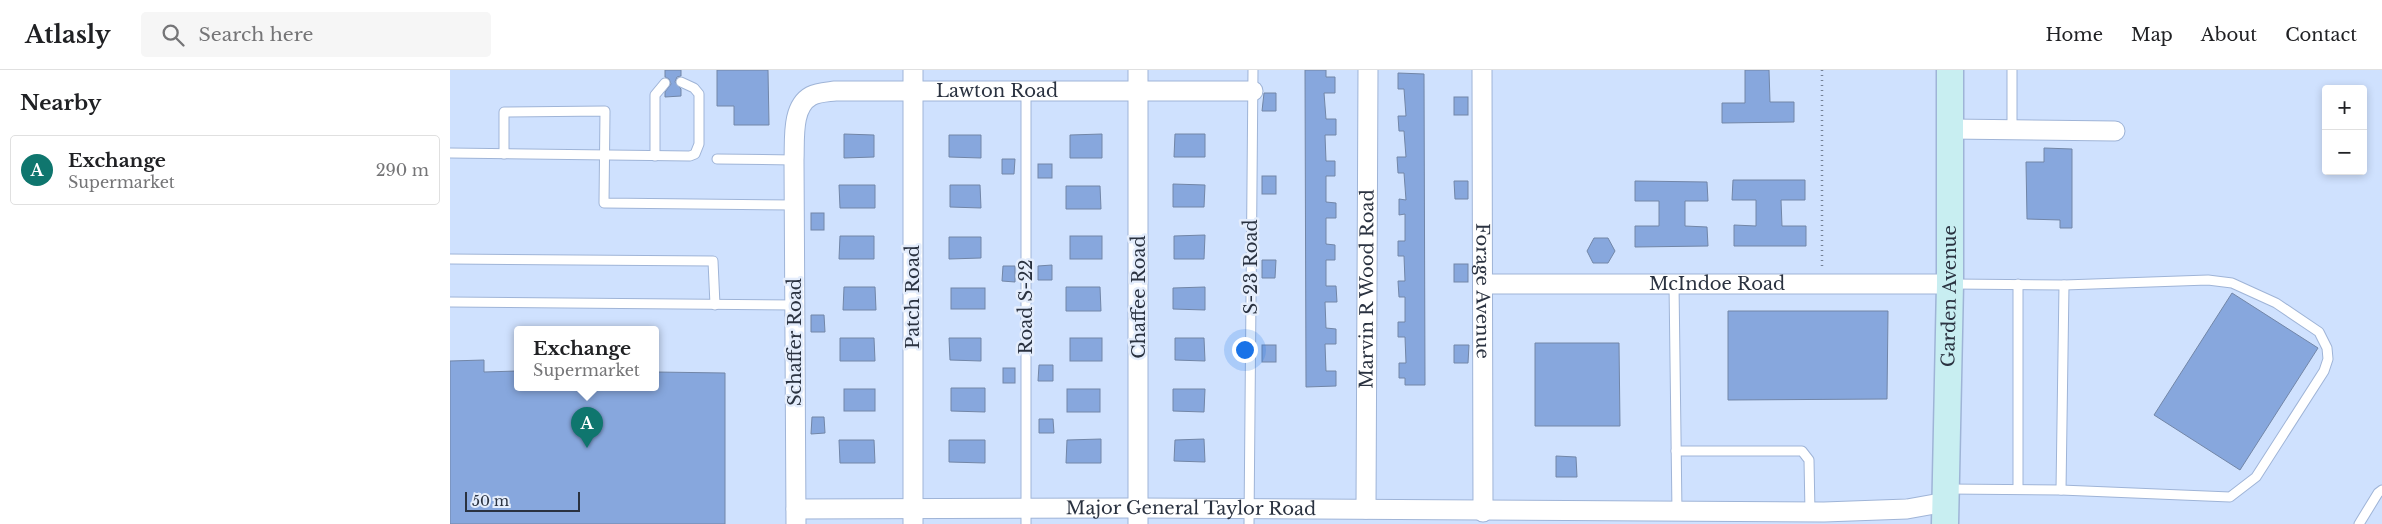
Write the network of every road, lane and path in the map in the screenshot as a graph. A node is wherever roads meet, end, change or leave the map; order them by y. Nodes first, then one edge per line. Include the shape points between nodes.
1 (913, 70) edge
2 (1138, 70) edge
3 (1253, 70) edge
4 (1368, 70) edge
5 (1482, 70) edge
6 (1822, 70) edge
7 (1950, 70) edge
8 (2012, 70) edge
9 (681, 82) dead end
10 (666, 83) dead end
11 (1138, 90) junction
12 (913, 91) junction
13 (1026, 91) junction
14 (1253, 91) junction
15 (1950, 129) junction
16 (2012, 129) junction
17 (2115, 131) dead end
18 (450, 153) edge
19 (504, 154) junction
20 (605, 155) junction
21 (655, 156) junction
22 (717, 159) dead end
23 (794, 160) junction
24 (794, 205) junction
25 (450, 259) edge
26 (1822, 283) junction
27 (1483, 284) junction
28 (1674, 284) junction
29 (1950, 284) junction
30 (2018, 284) junction
31 (2064, 285) junction
32 (450, 302) edge
33 (715, 305) junction
34 (795, 305) junction
35 (1676, 451) junction
36 (2018, 489) junction
37 (2061, 490) junction
38 (2382, 490) edge
39 (1946, 505) edge
40 (1366, 509) junction
41 (1483, 512) junction
42 (1676, 512) junction
43 (1810, 512) junction
44 (913, 516) edge
45 (1138, 516) edge
46 (1249, 516) edge
47 (796, 517) edge
48 (1026, 517) edge
49 (2359, 524) edge

1 - 12 street, Patch Road
2 - 11 street, Chaffee Road
3 - 14 lane, S-23 Road
4 - 40 street, Marvin R Wood Road
5 - 27 street, Forage Avenue
6 - 26 path
7 - 15 street, Garden Avenue
8 - 16 lane
9 - 21 lane via 694,88 698,94 698,150 690,156
10 - 21 lane via 655,95
11 - 13 street, Lawton Road
11 - 14 street, Lawton Road
11 - 45 street, Chaffee Road
12 - 13 street, Lawton Road
12 - 23 street, Lawton Road via 835,91 810,97 800,106
12 - 44 street, Patch Road
13 - 48 lane, Road S-22
14 - 46 lane, S-23 Road
15 - 16 street
15 - 29 street, Garden Avenue
16 - 17 street
18 - 19 lane
19 - 20 lane
19 - 20 lane via 504,112 605,111
20 - 21 lane
20 - 24 lane via 604,203
22 - 23 lane
23 - 24 street, Schaffer Road
24 - 34 street, Schaffer Road
25 - 33 lane via 713,261
26 - 28 street, McIndoe Road
26 - 29 street, McIndoe Road
27 - 28 street, McIndoe Road
27 - 41 street, Forage Avenue
28 - 35 lane
29 - 30 lane
29 - 39 street, Garden Avenue
30 - 31 lane
30 - 36 lane
31 - 37 lane
31 - 37 lane via 2208,280 2232,283 2276,303 2320,332 2328,359 2324,371 2256,477 2230,497
32 - 33 lane
33 - 34 lane
34 - 47 street, Schaffer Road
35 - 42 lane
35 - 43 lane via 1802,451 1810,460
36 - 37 lane
36 - 39 lane
38 - 49 lane
39 - 43 street, Major General Taylor Road
40 - 41 street, Major General Taylor Road
40 - 46 street, Major General Taylor Road
41 - 42 street, Major General Taylor Road via 1544,515
42 - 43 street, Major General Taylor Road
44 - 47 street, Major General Taylor Road
44 - 48 street, Major General Taylor Road
45 - 46 street, Major General Taylor Road
45 - 48 street, Major General Taylor Road

